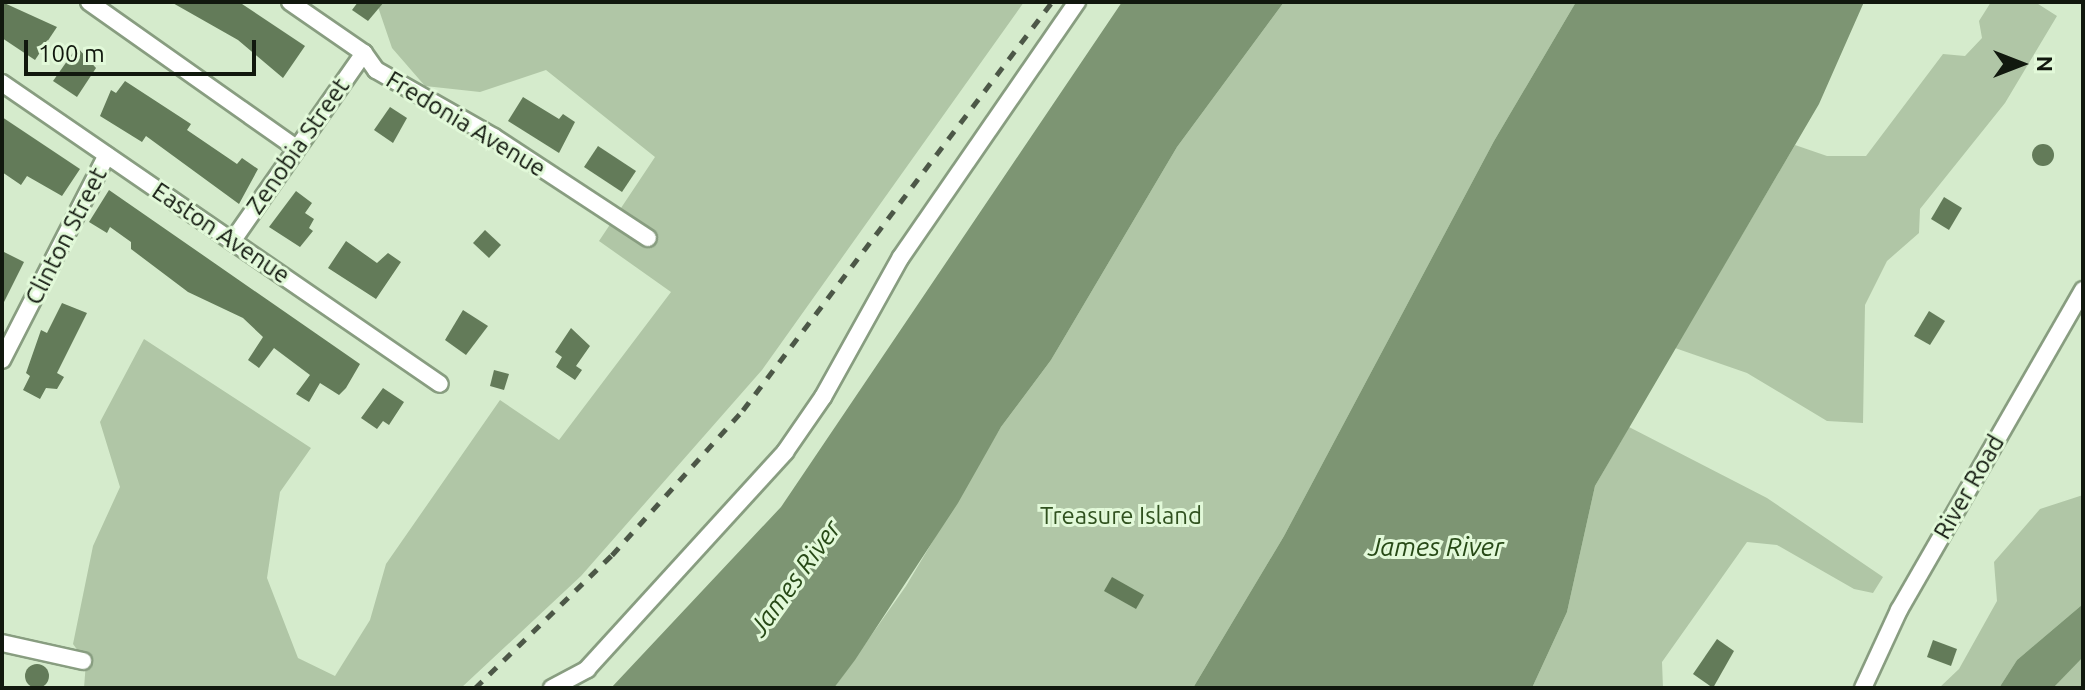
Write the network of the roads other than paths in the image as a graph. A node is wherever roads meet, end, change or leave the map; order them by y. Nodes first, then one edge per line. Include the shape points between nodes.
1 (89, 2) edge
2 (290, 2) edge
3 (1077, 2) edge
4 (364, 53) junction
5 (2, 83) edge
6 (296, 148) junction
7 (107, 155) junction
8 (648, 238) dead end
9 (233, 240) junction
10 (2083, 290) edge
11 (2, 360) edge
12 (440, 384) dead end
13 (2, 643) edge
14 (83, 661) dead end
15 (552, 688) edge
16 (1863, 688) edge

1 - 6 street
2 - 4 street, Fredonia Avenue
3 - 15 street via 901,257 823,397 785,452 587,669
4 - 6 street, Zenobia Street
4 - 8 street, Fredonia Avenue via 376,70 494,137
5 - 7 street, Easton Avenue
6 - 9 street, Zenobia Street
7 - 9 street, Easton Avenue
7 - 11 street, Clinton Street
9 - 12 street, Easton Avenue
10 - 16 street, River Road via 1899,610
13 - 14 street

